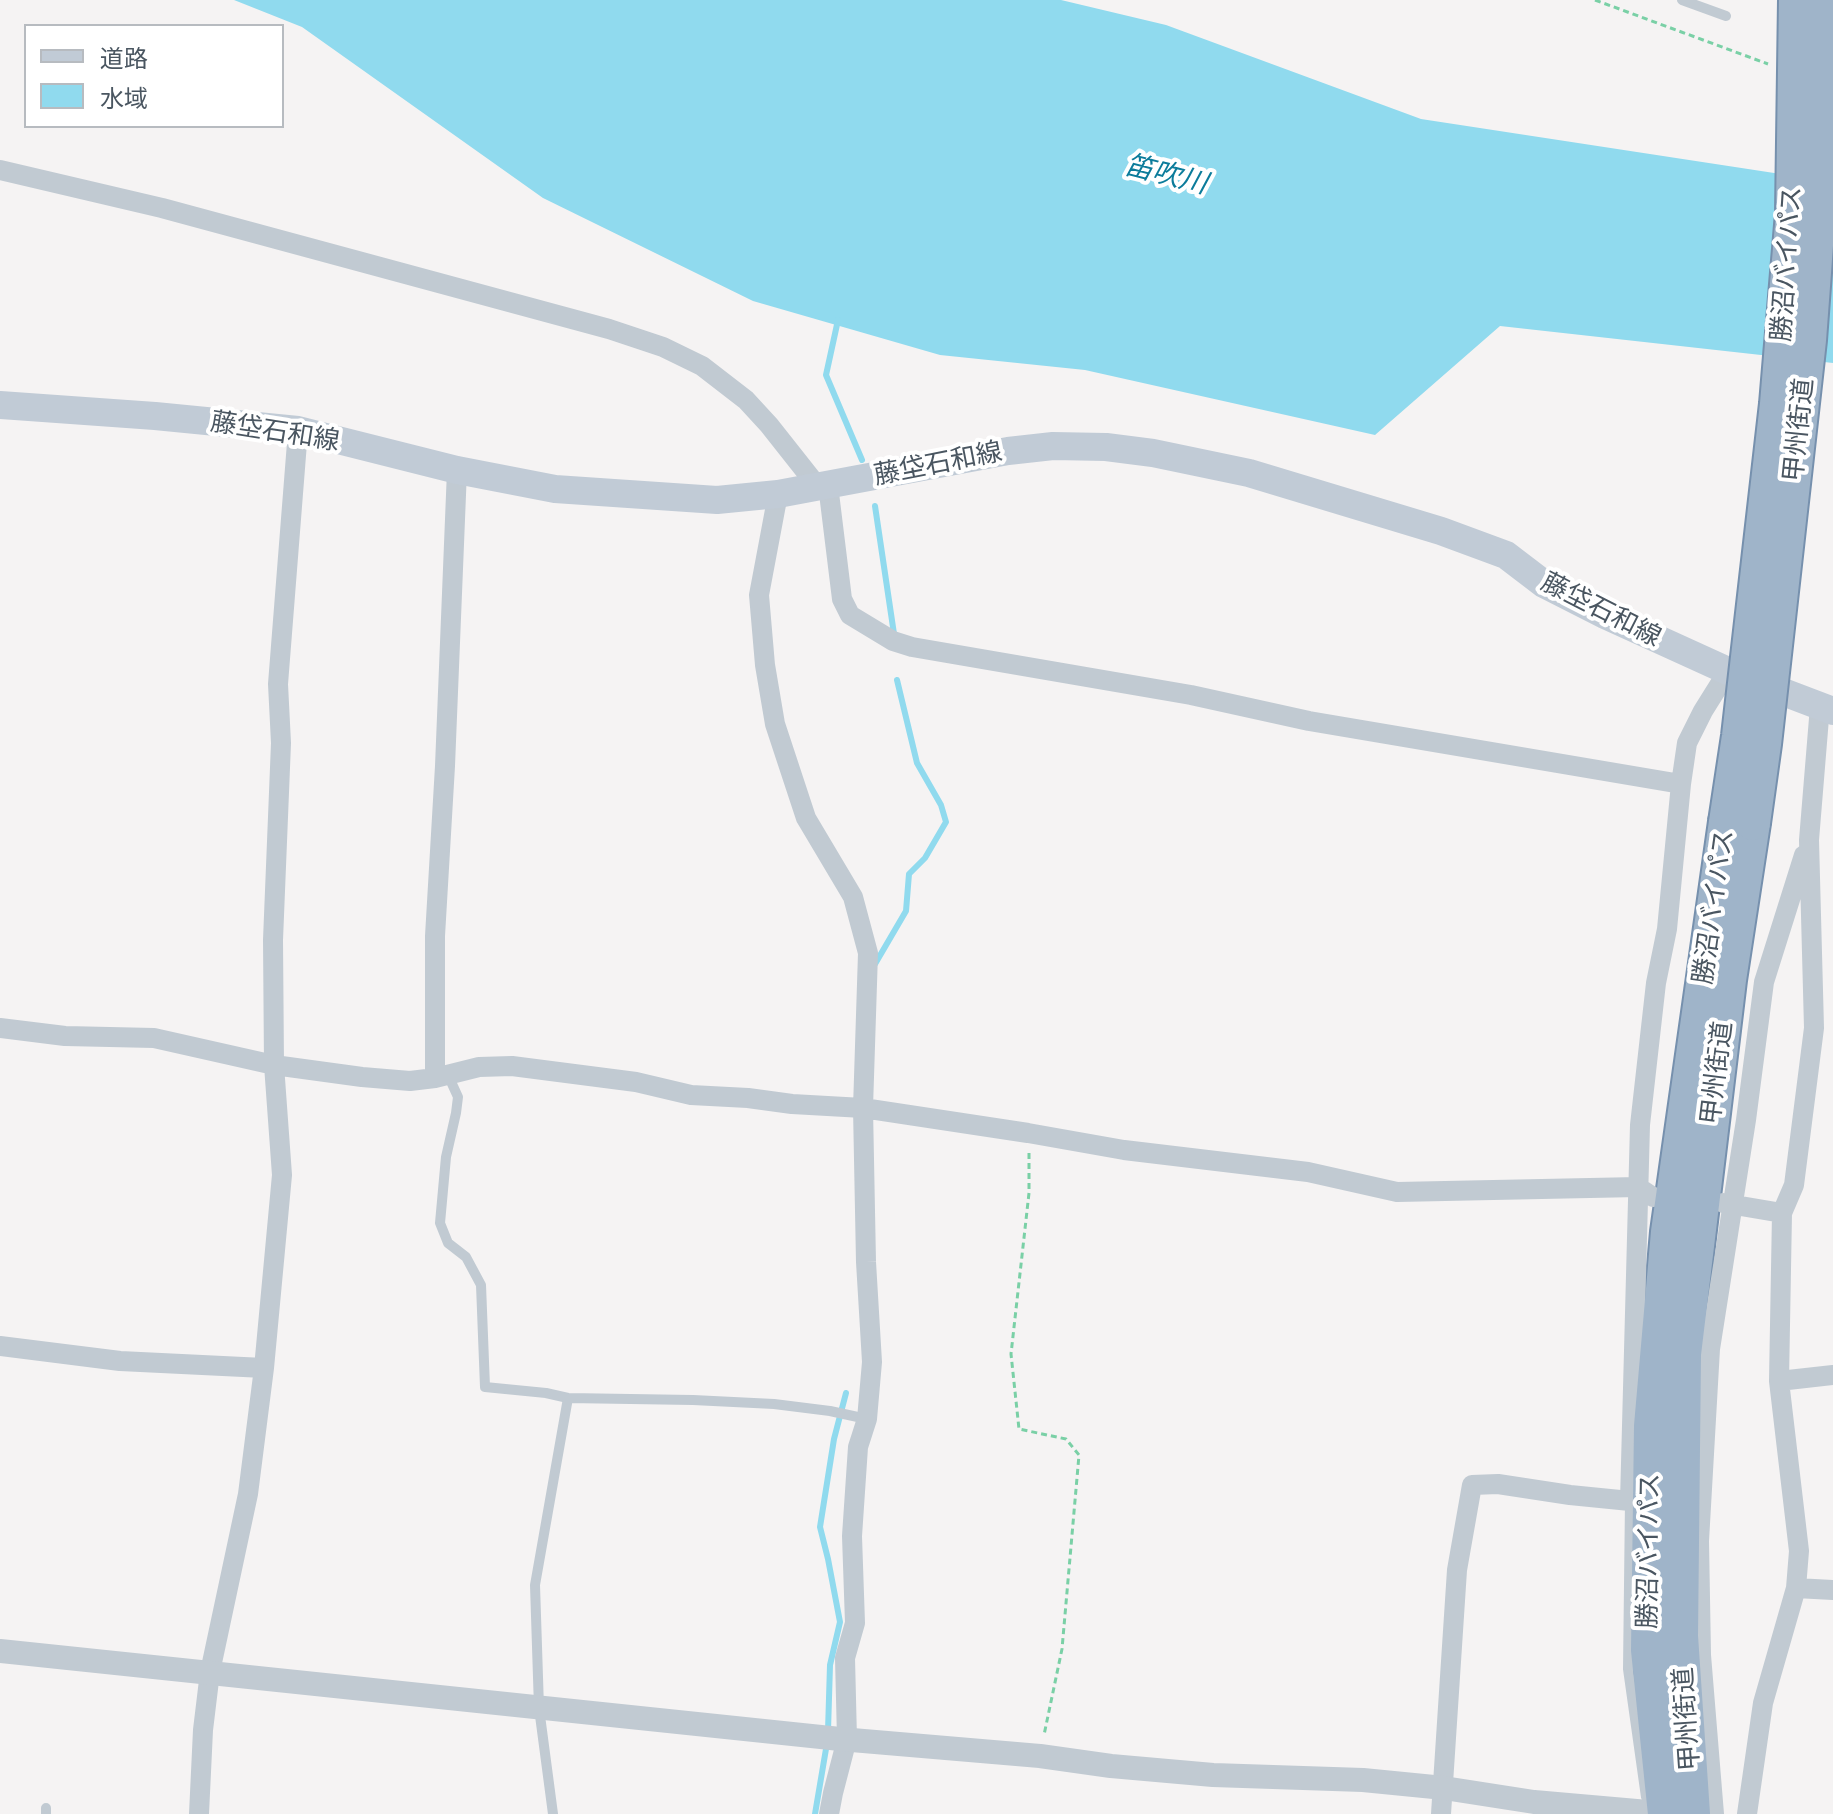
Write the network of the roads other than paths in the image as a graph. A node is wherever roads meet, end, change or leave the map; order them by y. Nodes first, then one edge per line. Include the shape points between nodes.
1 (1682, 0) edge
2 (1789, 0) edge
3 (1796, 0) edge
4 (1811, 0) edge
5 (1822, 0) edge
6 (1833, 15) edge
7 (1726, 16) dead end
8 (0, 170) edge
9 (0, 405) edge
10 (298, 430) junction
11 (457, 470) junction
12 (825, 486) junction
13 (778, 494) junction
14 (1728, 671) junction
15 (1826, 708) edge
16 (1681, 784) junction
17 (1740, 822) junction
18 (1809, 840) junction
19 (0, 1028) edge
20 (274, 1065) junction
21 (441, 1076) junction
22 (863, 1108) junction
23 (1646, 1192) junction
24 (1725, 1203) junction
25 (1782, 1213) junction
26 (0, 1346) edge
27 (264, 1368) junction
28 (1833, 1375) edge
29 (1779, 1381) junction
30 (568, 1398) junction
31 (859, 1417) junction
32 (1630, 1501) junction
33 (1796, 1588) junction
34 (1833, 1590) edge
35 (0, 1651) edge
36 (210, 1672) junction
37 (539, 1708) junction
38 (844, 1739) junction
39 (1444, 1788) junction
40 (1685, 1813) edge
41 (199, 1814) edge
42 (553, 1814) edge
43 (829, 1814) edge
44 (1441, 1814) edge
45 (1747, 1814) edge

1 - 7 lane
2 - 6 main road
3 - 17 highway, 勝沼バイパス, bridge via 1793,213 1739,736
4 - 6 main road
5 - 17 highway, 甲州街道, bridge via 1818,218 1809,340 1764,744
8 - 12 street via 162,208 663,347 702,366 746,400
9 - 10 main road, 藤垈石和線
10 - 11 main road, 藤垈石和線
10 - 20 street via 278,684
11 - 13 main road, 藤垈石和線 via 555,489 717,500
11 - 21 street via 435,936
12 - 13 main road, 藤垈石和線
12 - 14 main road, 藤垈石和線 via 1053,446 1153,453 1249,473 1506,555 1544,584
12 - 16 street via 842,599 850,615 893,641 1309,721
13 - 22 street via 759,595 765,665 775,724 806,818 853,897 868,953
14 - 15 main road, 藤垈石和線
14 - 16 street via 1687,743
15 - 18 street
16 - 23 street via 1642,1109
17 - 40 highway, 甲州街道 via 1729,980 1684,1354
18 - 24 street via 1764,982
18 - 25 street via 1814,1028 1794,1185
19 - 20 street via 154,1038
20 - 21 street via 410,1081
20 - 27 street via 282,1175
21 - 22 street via 512,1066 636,1082 691,1095
21 - 30 lane via 458,1097 440,1223 448,1243 466,1257 481,1285 485,1387
22 - 23 street via 1124,1150 1308,1172 1397,1192
22 - 31 street via 872,1362
23 - 32 street
24 - 25 street
24 - 40 street via 1699,1541 1701,1655
25 - 29 street
26 - 27 street via 120,1361
27 - 36 street via 248,1494
28 - 29 street
29 - 33 street via 1799,1551
30 - 31 lane via 774,1404
30 - 37 lane via 535,1585
31 - 38 street via 852,1536 855,1623 845,1658
32 - 39 street via 1472,1485 1457,1570
32 - 40 lane via 1628,1669
33 - 34 street
33 - 45 street via 1763,1703
35 - 36 street
36 - 37 street
36 - 41 street
37 - 38 street
37 - 42 lane
38 - 39 street via 1213,1775
38 - 43 street
39 - 40 street via 1534,1802
39 - 44 street

